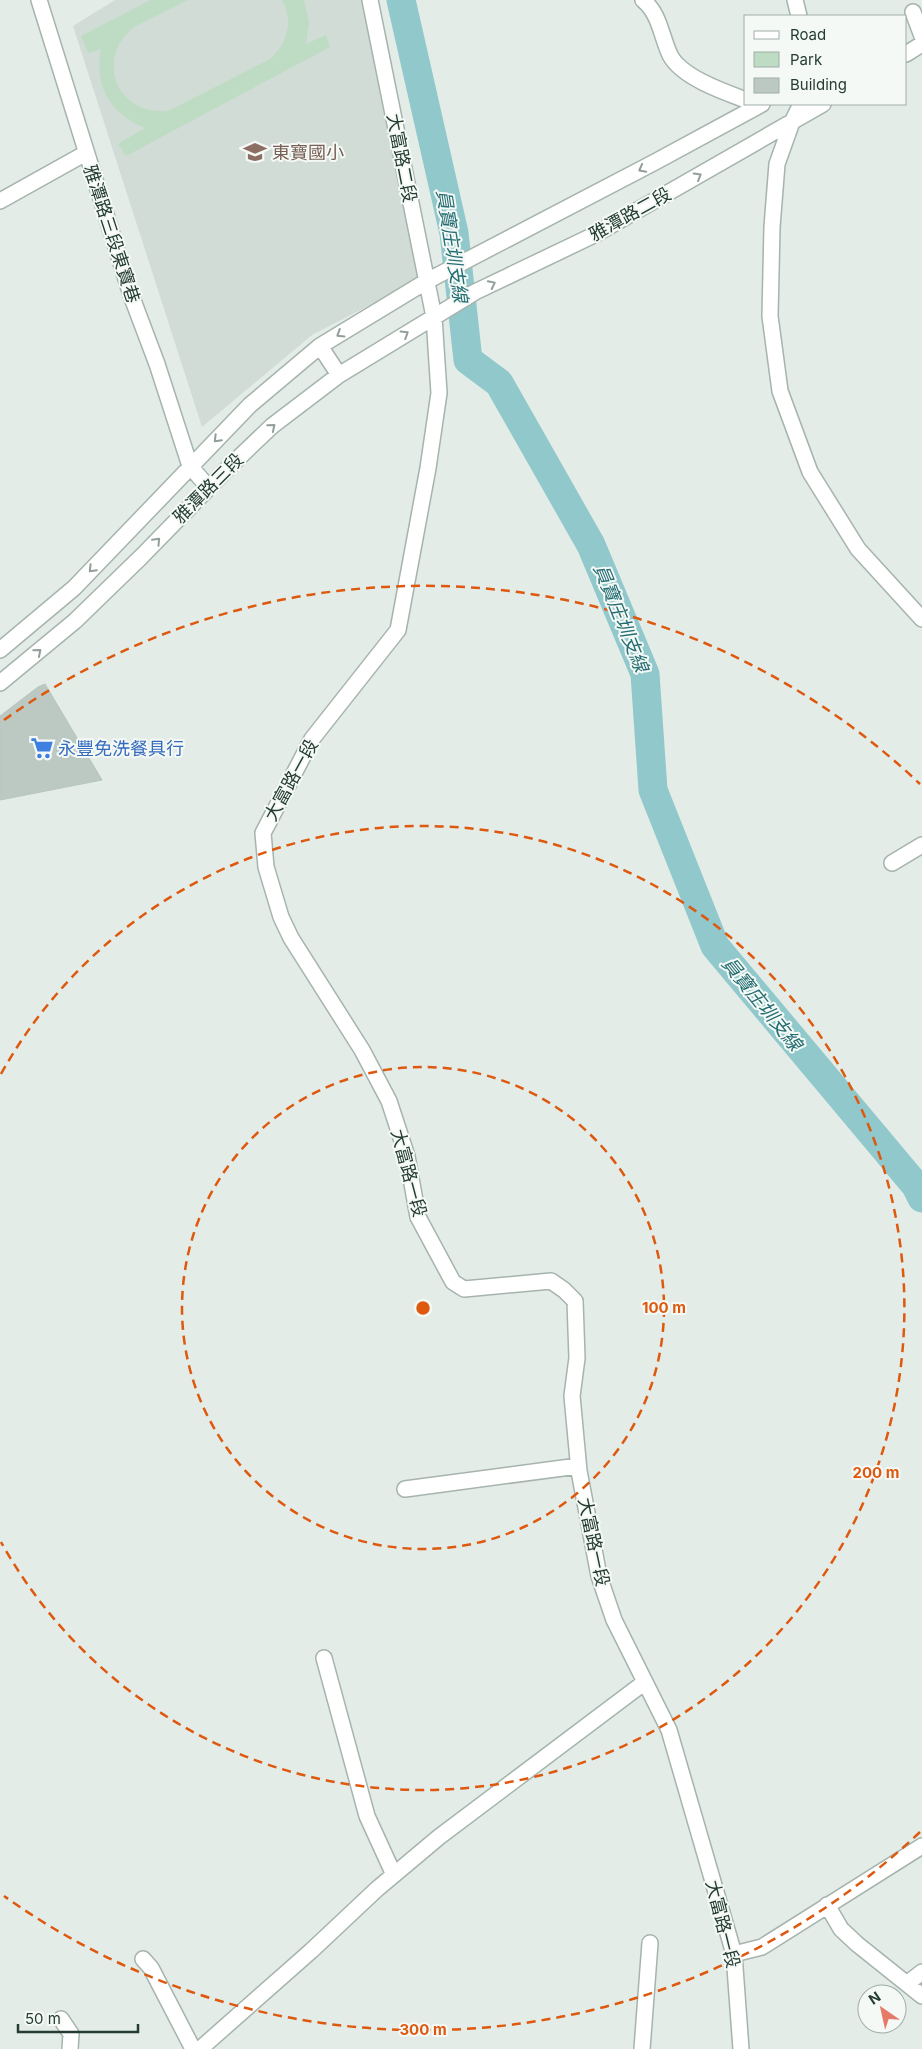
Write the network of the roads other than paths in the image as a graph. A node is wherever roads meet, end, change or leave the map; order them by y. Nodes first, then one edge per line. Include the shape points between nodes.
1 (38, 0) edge
2 (370, 0) edge
3 (643, 0) edge
4 (796, 0) edge
5 (914, 12) edge
6 (799, 15) edge
7 (922, 36) edge
8 (922, 44) edge
9 (907, 53) edge
10 (744, 98) edge
11 (751, 105) edge
12 (800, 105) edge
13 (821, 105) edge
14 (792, 122) junction
15 (86, 153) junction
16 (0, 201) edge
17 (427, 281) junction
18 (434, 317) junction
19 (320, 346) junction
20 (339, 375) junction
21 (190, 466) junction
22 (208, 487) junction
23 (922, 619) edge
24 (0, 650) edge
25 (0, 683) edge
26 (922, 846) edge
27 (892, 863) dead end
28 (578, 1466) junction
29 (405, 1489) dead end
30 (324, 1658) dead end
31 (645, 1682) junction
32 (922, 1846) edge
33 (394, 1875) junction
34 (827, 1905) junction
35 (650, 1943) dead end
36 (734, 1954) junction
37 (143, 1959) dead end
38 (922, 1972) edge
39 (908, 1984) junction
40 (922, 1996) edge
41 (61, 2019) dead end
42 (70, 2049) edge
43 (193, 2049) edge
44 (200, 2049) edge
45 (642, 2049) edge
46 (741, 2049) edge

1 - 15 street, 雅潭路三段東寶巷
2 - 17 street, 大富路二段
3 - 10 street via 660,26 671,57 692,77
4 - 6 street
5 - 7 street
8 - 9 street
11 -> 17 street, 雅潭路二段
12 - 14 street
13 - 14 street, 雅潭路二段
18 -> 14 street, 雅潭路二段 via 475,292 596,234
14 - 23 street via 777,164 772,227 770,316 780,392 810,472 858,549
15 - 16 street
15 - 21 street, 雅潭路三段東寶巷
17 - 18 street, 大富路二段
17 -> 19 street, 雅潭路三段
20 -> 18 street, 雅潭路三段
18 - 28 street, 大富路一段 via 439,393 398,630 312,738 263,833 266,867 291,938 362,1050 389,1101 407,1156 418,1217 453,1282 464,1289 551,1281 575,1301 577,1358 572,1396
19 - 20 street
19 -> 21 street, 雅潭路三段 via 250,405
22 -> 20 street, 雅潭路三段 via 272,426
21 - 22 street
21 -> 24 street, 雅潭路三段 via 74,588
25 -> 22 street, 雅潭路三段 via 75,621
26 - 27 street
28 - 29 street
28 - 31 street, 大富路一段 via 599,1576 614,1620
30 - 33 street via 366,1816
31 - 33 street via 439,1836
31 - 36 street, 大富路一段 via 669,1730
32 - 34 street
33 - 44 street
34 - 36 street via 762,1947
34 - 39 street via 841,1929
35 - 45 street
36 - 46 street, 大富路一段
37 - 43 street via 151,1968
38 - 39 street
39 - 40 street
41 - 42 street via 71,2034

